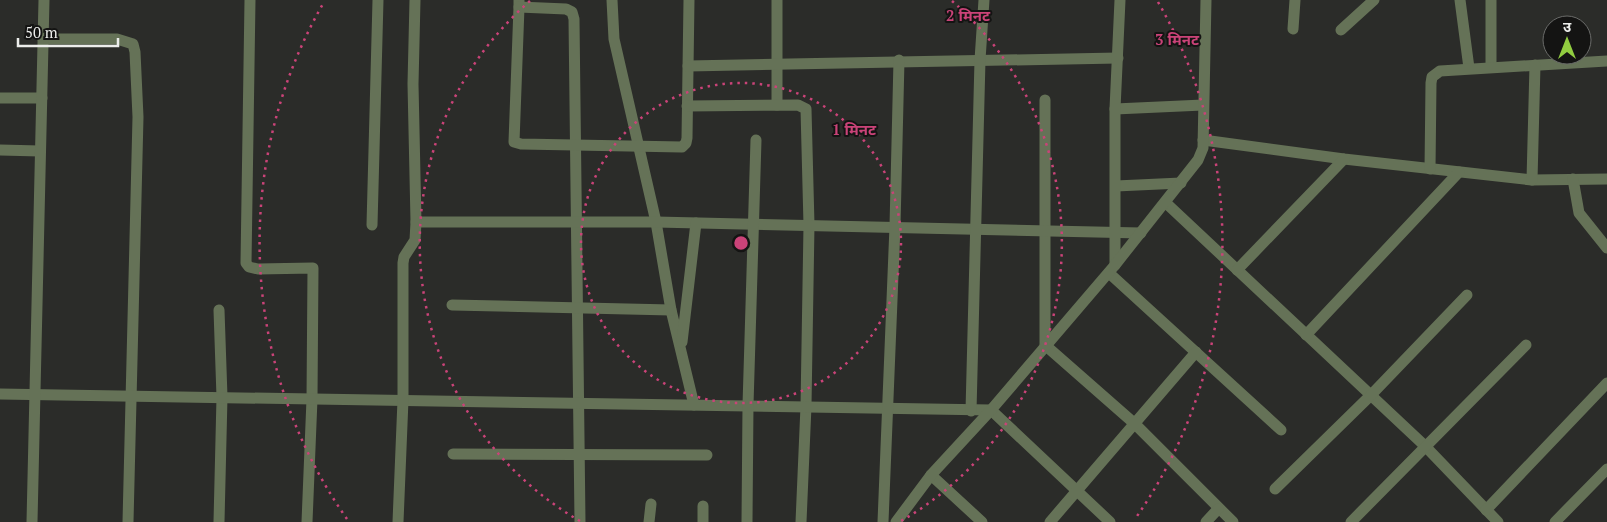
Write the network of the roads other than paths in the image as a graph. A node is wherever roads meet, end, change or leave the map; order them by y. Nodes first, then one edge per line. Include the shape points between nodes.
1 (44, 0) edge
2 (250, 0) edge
3 (378, 0) edge
4 (415, 0) edge
5 (612, 0) edge
6 (689, 0) edge
7 (777, 0) edge
8 (984, 0) edge
9 (1120, 0) edge
10 (1206, 0) edge
11 (1295, 0) edge
12 (1374, 0) edge
13 (1460, 0) edge
14 (1491, 0) edge
15 (519, 3) edge
16 (1294, 29) dead end
17 (1341, 30) dead end
18 (43, 39) junction
19 (1118, 58) junction
20 (899, 60) junction
21 (980, 60) junction
22 (1607, 62) edge
23 (776, 63) junction
24 (1535, 65) junction
25 (688, 66) junction
26 (1491, 67) junction
27 (1469, 68) junction
28 (0, 98) edge
29 (42, 98) junction
30 (1045, 100) dead end
31 (777, 105) junction
32 (1203, 105) junction
33 (687, 106) junction
34 (1116, 109) junction
35 (756, 140) dead end
36 (1203, 140) junction
37 (574, 144) junction
38 (638, 145) junction
39 (0, 150) edge
40 (40, 151) junction
41 (1344, 159) junction
42 (1430, 170) junction
43 (1459, 172) junction
44 (1573, 179) junction
45 (1607, 179) edge
46 (1532, 180) junction
47 (1181, 183) junction
48 (1116, 186) junction
49 (1166, 203) junction
50 (416, 222) junction
51 (656, 222) junction
52 (576, 223) junction
53 (696, 223) junction
54 (754, 224) junction
55 (372, 225) dead end
56 (809, 225) junction
57 (895, 226) junction
58 (977, 230) junction
59 (1044, 232) junction
60 (1116, 234) junction
61 (1141, 234) junction
62 (1607, 248) edge
63 (1112, 269) junction
64 (1237, 270) junction
65 (1467, 295) dead end
66 (452, 305) dead end
67 (577, 308) junction
68 (218, 310) dead end
69 (671, 310) junction
70 (1306, 335) junction
71 (1045, 345) junction
72 (1526, 345) dead end
73 (681, 349) junction
74 (1196, 352) junction
75 (1607, 383) edge
76 (0, 394) edge
77 (36, 394) junction
78 (130, 395) junction
79 (1371, 395) junction
80 (222, 397) junction
81 (312, 399) junction
82 (402, 400) junction
83 (576, 402) junction
84 (694, 405) junction
85 (748, 405) junction
86 (806, 406) junction
87 (888, 408) junction
88 (991, 410) junction
89 (971, 411) junction
90 (1135, 424) junction
91 (1281, 430) dead end
92 (1426, 446) junction
93 (453, 454) dead end
94 (707, 455) dead end
95 (578, 456) junction
96 (1607, 469) edge
97 (931, 475) junction
98 (1275, 488) dead end
99 (1078, 491) junction
100 (651, 504) dead end
101 (704, 506) dead end
102 (1218, 508) junction
103 (1486, 510) junction
104 (32, 522) edge
105 (128, 522) edge
106 (219, 522) edge
107 (307, 522) edge
108 (398, 522) edge
109 (580, 522) edge
110 (649, 522) edge
111 (703, 522) edge
112 (747, 522) edge
113 (801, 522) edge
114 (883, 522) edge
115 (896, 522) edge
116 (982, 522) edge
117 (1050, 522) edge
118 (1110, 522) edge
119 (1206, 522) edge
120 (1233, 522) edge
121 (1350, 522) edge
122 (1498, 522) edge
123 (1555, 522) edge

1 - 18 street
2 - 81 street via 246,263 258,269 313,268
3 - 55 street
4 - 50 street
5 - 38 street via 614,39
6 - 25 street
7 - 23 street
8 - 21 street
9 - 19 street
10 - 32 street
11 - 16 street
12 - 17 street
13 - 27 street
14 - 26 street
15 - 37 street via 572,12
15 - 37 street via 514,142
18 - 29 street
18 - 78 street via 117,39 133,44 138,117
19 - 21 street
19 - 34 street
20 - 21 street
20 - 23 street
20 - 57 street
21 - 58 street
22 - 24 street
23 - 25 street
23 - 31 street
24 - 26 street
24 - 46 street
25 - 33 street
26 - 27 street
27 - 42 street via 1440,70 1432,76
28 - 29 street
29 - 40 street
30 - 59 street
31 - 33 street
31 - 56 street via 798,104 806,109
32 - 34 street
32 - 36 street
33 - 38 street via 686,143 682,146
34 - 48 street
35 - 54 street
36 - 41 street
36 - 47 street via 1198,160
37 - 38 street
37 - 52 street
38 - 51 street
39 - 40 street
40 - 77 street
41 - 42 street
41 - 64 street
42 - 43 street
43 - 46 street
43 - 70 street
44 - 45 street
44 - 46 street
44 - 62 street via 1579,214
47 - 48 street
47 - 49 street
48 - 60 street
49 - 61 street
49 - 64 street
50 - 52 street
50 - 82 street via 414,240 402,263
51 - 52 street
51 - 53 street
51 - 69 street
52 - 67 street
53 - 54 street
53 - 73 street
54 - 56 street
54 - 85 street
56 - 57 street
56 - 86 street
57 - 58 street
57 - 87 street
58 - 59 street
58 - 89 street
59 - 60 street
59 - 71 street
60 - 61 street
60 - 63 street
61 - 63 street
63 - 71 street
63 - 74 street
64 - 70 street
65 - 79 street
66 - 67 street
67 - 69 street
67 - 83 street
68 - 80 street
69 - 73 street
70 - 79 street
71 - 88 street
71 - 90 street
72 - 92 street
73 - 84 street
74 - 90 street
74 - 91 street
75 - 103 street
76 - 77 street
77 - 78 street
77 - 104 street
78 - 80 street
78 - 105 street
79 - 92 street
79 - 98 street
80 - 81 street
80 - 106 street
81 - 82 street
81 - 107 street
82 - 83 street
82 - 108 street
83 - 84 street
83 - 95 street
84 - 85 street
85 - 86 street
85 - 112 street
86 - 87 street
86 - 113 street
87 - 89 street
87 - 114 street
88 - 89 street
88 - 97 street
88 - 99 street
90 - 99 street
90 - 102 street
92 - 103 street
92 - 121 street
93 - 95 street
94 - 95 street
95 - 109 street
96 - 123 street
97 - 115 street
97 - 116 street
99 - 117 street
99 - 118 street
100 - 110 street
101 - 111 street
102 - 119 street
102 - 120 street
103 - 122 street

